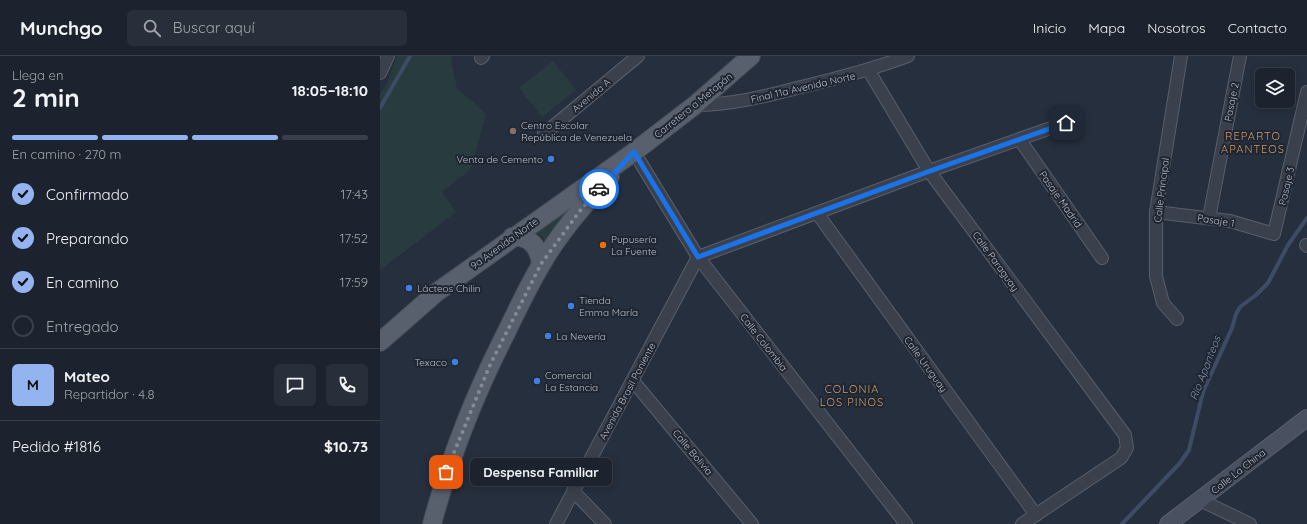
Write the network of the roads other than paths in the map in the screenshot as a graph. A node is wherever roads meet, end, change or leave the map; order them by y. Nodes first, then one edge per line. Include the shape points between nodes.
1 (388, 56) edge
2 (638, 56) edge
3 (751, 56) edge
4 (908, 56) edge
5 (1182, 56) edge
6 (1240, 56) edge
7 (869, 71) junction
8 (380, 73) edge
9 (1307, 92) edge
10 (694, 105) junction
11 (1066, 123) dead end
12 (544, 134) dead end
13 (1020, 140) junction
14 (634, 152) junction
15 (930, 171) junction
16 (1156, 212) junction
17 (817, 213) junction
18 (1209, 218) junction
19 (1274, 234) joint
20 (512, 237) junction
21 (698, 257) junction
22 (1102, 258) dead end
23 (541, 264) junction
24 (1177, 319) dead end
25 (380, 341) edge
26 (633, 380) junction
27 (1307, 418) edge
28 (573, 491) junction
29 (1200, 500) junction
30 (1036, 515) junction
31 (432, 524) edge
32 (556, 524) edge
33 (605, 524) edge
34 (752, 524) edge
35 (906, 524) edge
36 (1022, 524) edge
37 (1168, 524) edge
38 (1250, 524) edge

1 - 8 street
2 - 12 street, Avenida A
3 - 10 main road, Carretera a Metapán
4 - 7 street, Final 11a Avenida Norte
5 - 16 street, Calle Principal
6 - 18 street, Pasaje 2
7 - 10 street, Final 11a Avenida Norte via 746,100
7 - 15 street, Calle Paraguay
9 - 19 street, Pasaje 3
10 - 14 main road, Carretera a Metapán
11 - 13 street
13 - 15 street
13 - 22 street, Pasaje Madrid
14 - 20 main road, 9a Avenida Norte
14 - 21 street, Calle Colombia
14 - 23 main road via 579,212
15 - 17 street
15 - 30 street, Calle Paraguay via 1125,435 1127,448 1121,458
16 - 18 street, Pasaje 1
16 - 24 street, Calle Principal via 1156,276 1163,303
17 - 21 street
17 - 30 street, Calle Uruguay
18 - 19 street, Pasaje 1
20 - 23 main road via 522,237 531,242 538,250
20 - 25 main road, 9a Avenida Norte via 437,292
21 - 26 street, Avenida Brasil Poniente
21 - 35 street, Calle Colombia
23 - 31 main road via 490,365 446,472
26 - 28 street, Avenida Brasil Poniente
26 - 34 street, Calle Bolivia
27 - 29 main road, Calle La China
28 - 32 street, Avenida Brasil Poniente
28 - 33 street
29 - 37 main road, Calle La China
29 - 38 street
30 - 36 street

